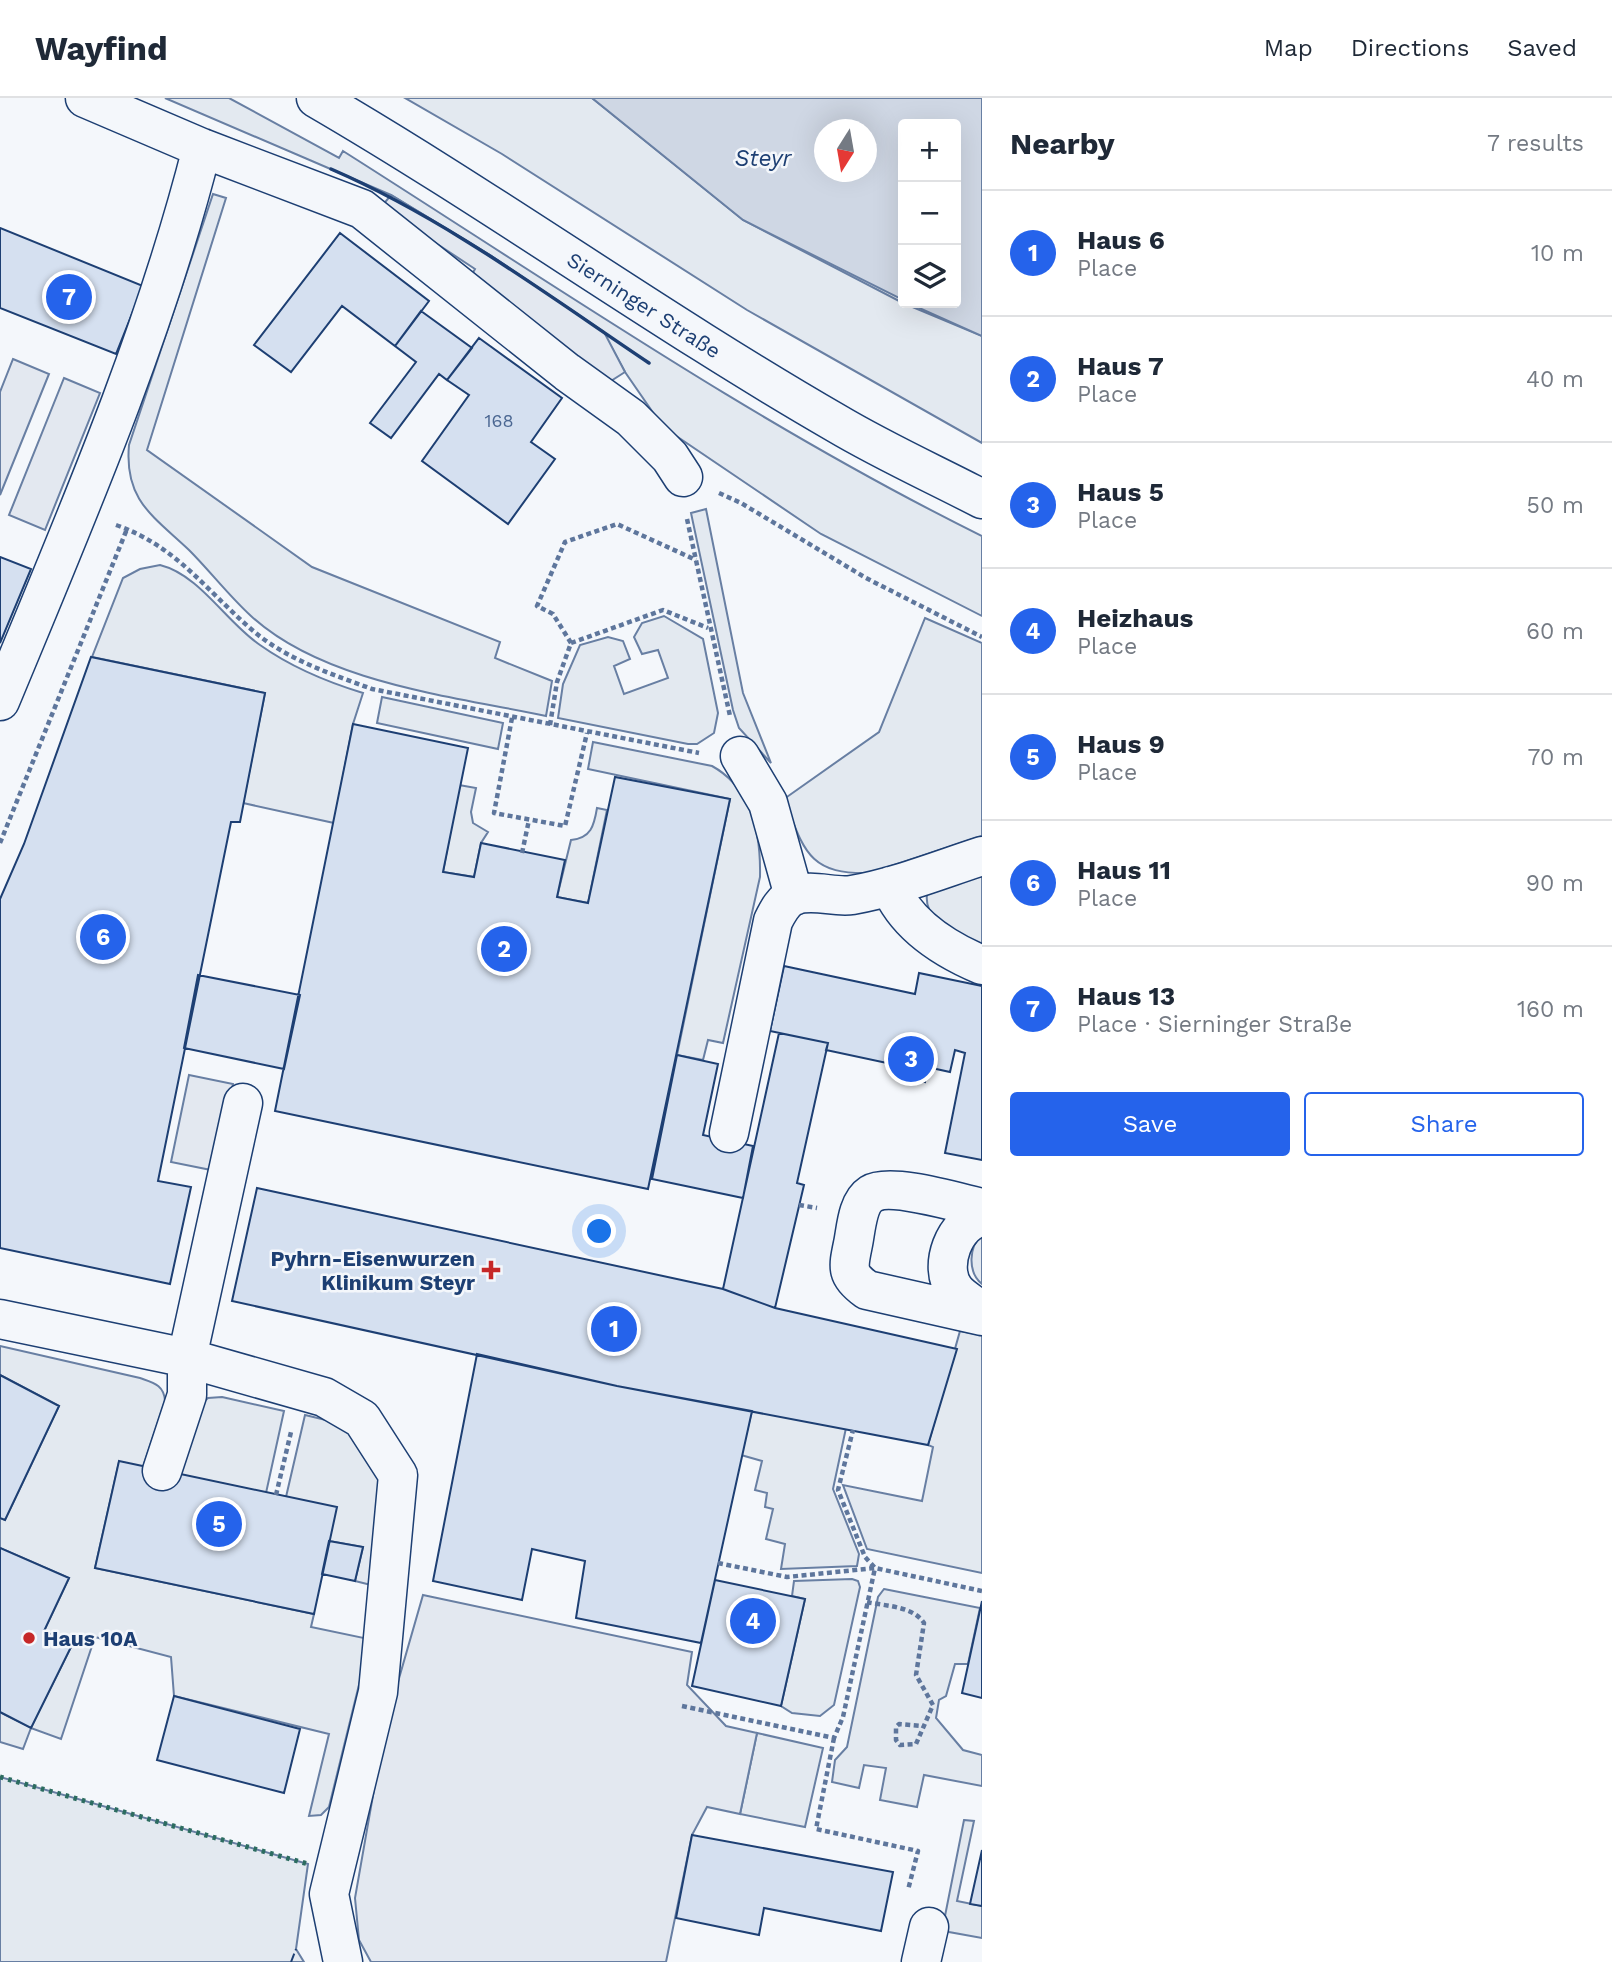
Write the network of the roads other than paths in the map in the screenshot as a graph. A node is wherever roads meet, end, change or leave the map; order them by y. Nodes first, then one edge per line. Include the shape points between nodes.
1 (85, 98) edge
2 (316, 98) edge
3 (202, 148) junction
4 (682, 477) road end
5 (982, 499) edge
6 (0, 701) edge
7 (740, 756) road end
8 (982, 856) edge
9 (890, 886) junction
10 (794, 896) junction
11 (982, 965) edge
12 (243, 1103) dead end
13 (729, 1133) dead end
14 (982, 1208) edge
15 (982, 1217) edge
16 (982, 1314) edge
17 (0, 1319) edge
18 (187, 1358) junction
19 (162, 1471) dead end
20 (343, 1962) edge

1 - 3 main road
2 - 5 main road, Sierninger Straße via 838,424
3 - 4 main road via 362,209 631,418 670,457
3 - 6 main road via 180,235 78,513
7 - 10 main road via 768,803
8 - 9 main road
9 - 10 main road via 849,896
9 - 11 main road via 910,921
10 - 13 main road via 773,920
12 - 18 main road
14 - 16 main road via 888,1189 871,1194 862,1204 849,1266 853,1280 867,1290
15 - 16 main road via 969,1219 956,1234 947,1270 955,1290
17 - 18 main road
18 - 19 main road via 187,1395
18 - 20 main road via 324,1397 362,1419 398,1475 378,1692 330,1894

